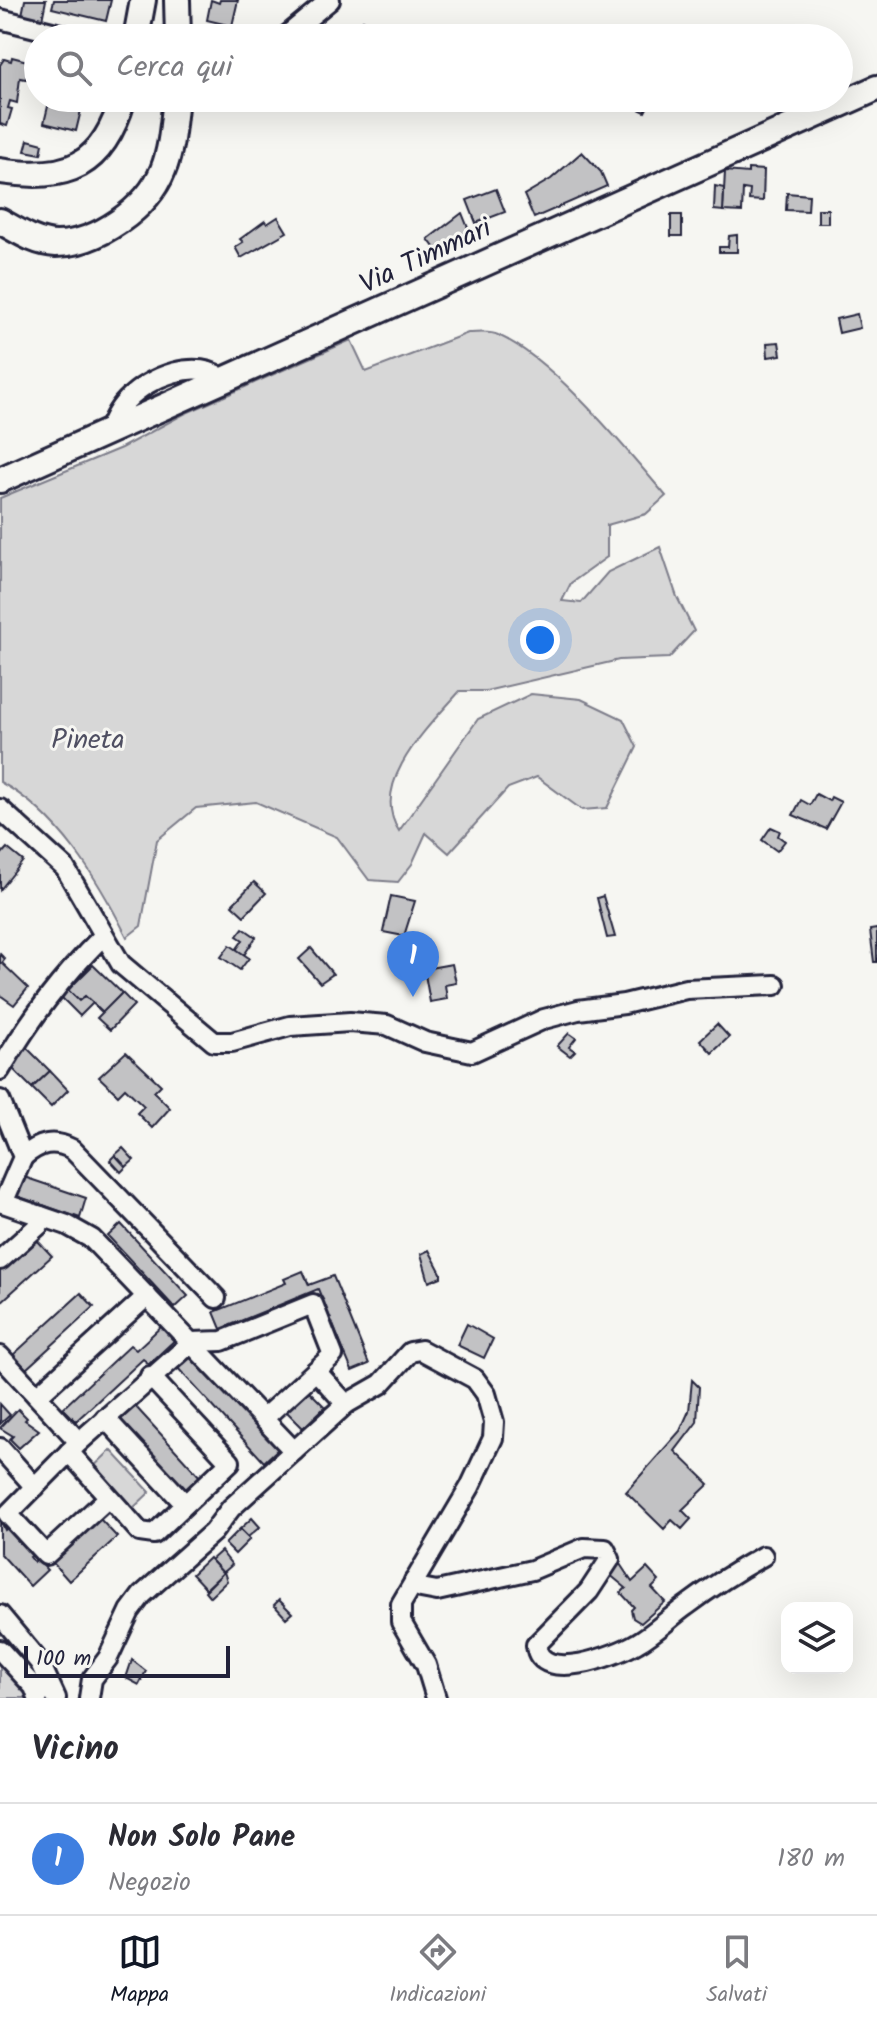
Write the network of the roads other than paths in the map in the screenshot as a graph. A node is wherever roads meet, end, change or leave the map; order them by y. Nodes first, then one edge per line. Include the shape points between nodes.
1 (143, 0) edge
2 (177, 0) edge
3 (330, 0) edge
4 (0, 19) edge
5 (139, 24) edge
6 (178, 24) edge
7 (301, 24) edge
8 (24, 25) edge
9 (877, 88) edge
10 (853, 99) edge
11 (118, 112) edge
12 (174, 112) edge
13 (824, 112) edge
14 (0, 171) edge
15 (0, 221) edge
16 (0, 480) edge
17 (0, 809) edge
18 (103, 936) junction
19 (775, 985) dead end
20 (0, 1070) edge
21 (0, 1100) edge
22 (23, 1157) junction
23 (1, 1203) edge
24 (41, 1216) junction
25 (2, 1254) edge
26 (147, 1296) junction
27 (216, 1298) dead end
28 (192, 1342) junction
29 (0, 1356) edge
30 (316, 1371) junction
31 (150, 1376) junction
32 (37, 1396) junction
33 (346, 1404) junction
34 (105, 1418) junction
35 (264, 1418) junction
36 (74, 1447) junction
37 (0, 1448) edge
38 (294, 1451) junction
39 (35, 1487) junction
40 (108, 1498) junction
41 (185, 1504) junction
42 (763, 1556) dead end
43 (414, 1581) junction
44 (0, 1615) edge
45 (0, 1650) edge
46 (38, 1698) edge
47 (56, 1698) edge
48 (89, 1698) edge
49 (436, 1698) edge

1 - 5 main road
2 - 6 main road
3 - 7 street
4 - 8 street
9 - 10 main road, Via Timmari
11 - 14 main road via 108,139 80,165 37,177
12 - 15 main road via 162,174 146,198 103,232 58,244 34,240
13 - 16 main road, Via Timmari
17 - 18 street via 65,868
18 - 19 street via 134,977 209,1039 222,1043 290,1026 350,1022 387,1025 425,1042 472,1052 544,1019 578,1010 686,989
18 - 20 street via 61,978
21 - 22 street
22 - 23 street
22 - 27 street via 43,1144 72,1149
23 - 24 street
24 - 25 street via 39,1225
24 - 26 street via 87,1234
26 - 28 street
26 - 32 street
28 - 30 street via 222,1341 313,1304 333,1355
28 - 31 street
28 - 35 street
29 - 32 street
30 - 33 street
30 - 35 street
31 - 34 street
31 - 41 street via 230,1462
32 - 36 street
33 - 38 street
33 - 43 street via 381,1384 415,1350 430,1352 467,1373 486,1394 493,1438
34 - 36 street
34 - 41 street
35 - 38 street
36 - 39 street
36 - 40 street
37 - 39 street
38 - 48 street via 134,1604 92,1679
39 - 40 street via 8,1514 46,1555
40 - 41 street via 140,1532 154,1534
42 - 43 street via 635,1645 574,1666 549,1664 536,1645 602,1574 610,1559 605,1549 584,1548 532,1570 437,1591
43 - 49 street via 399,1612
44 - 47 street via 40,1663
45 - 46 street

